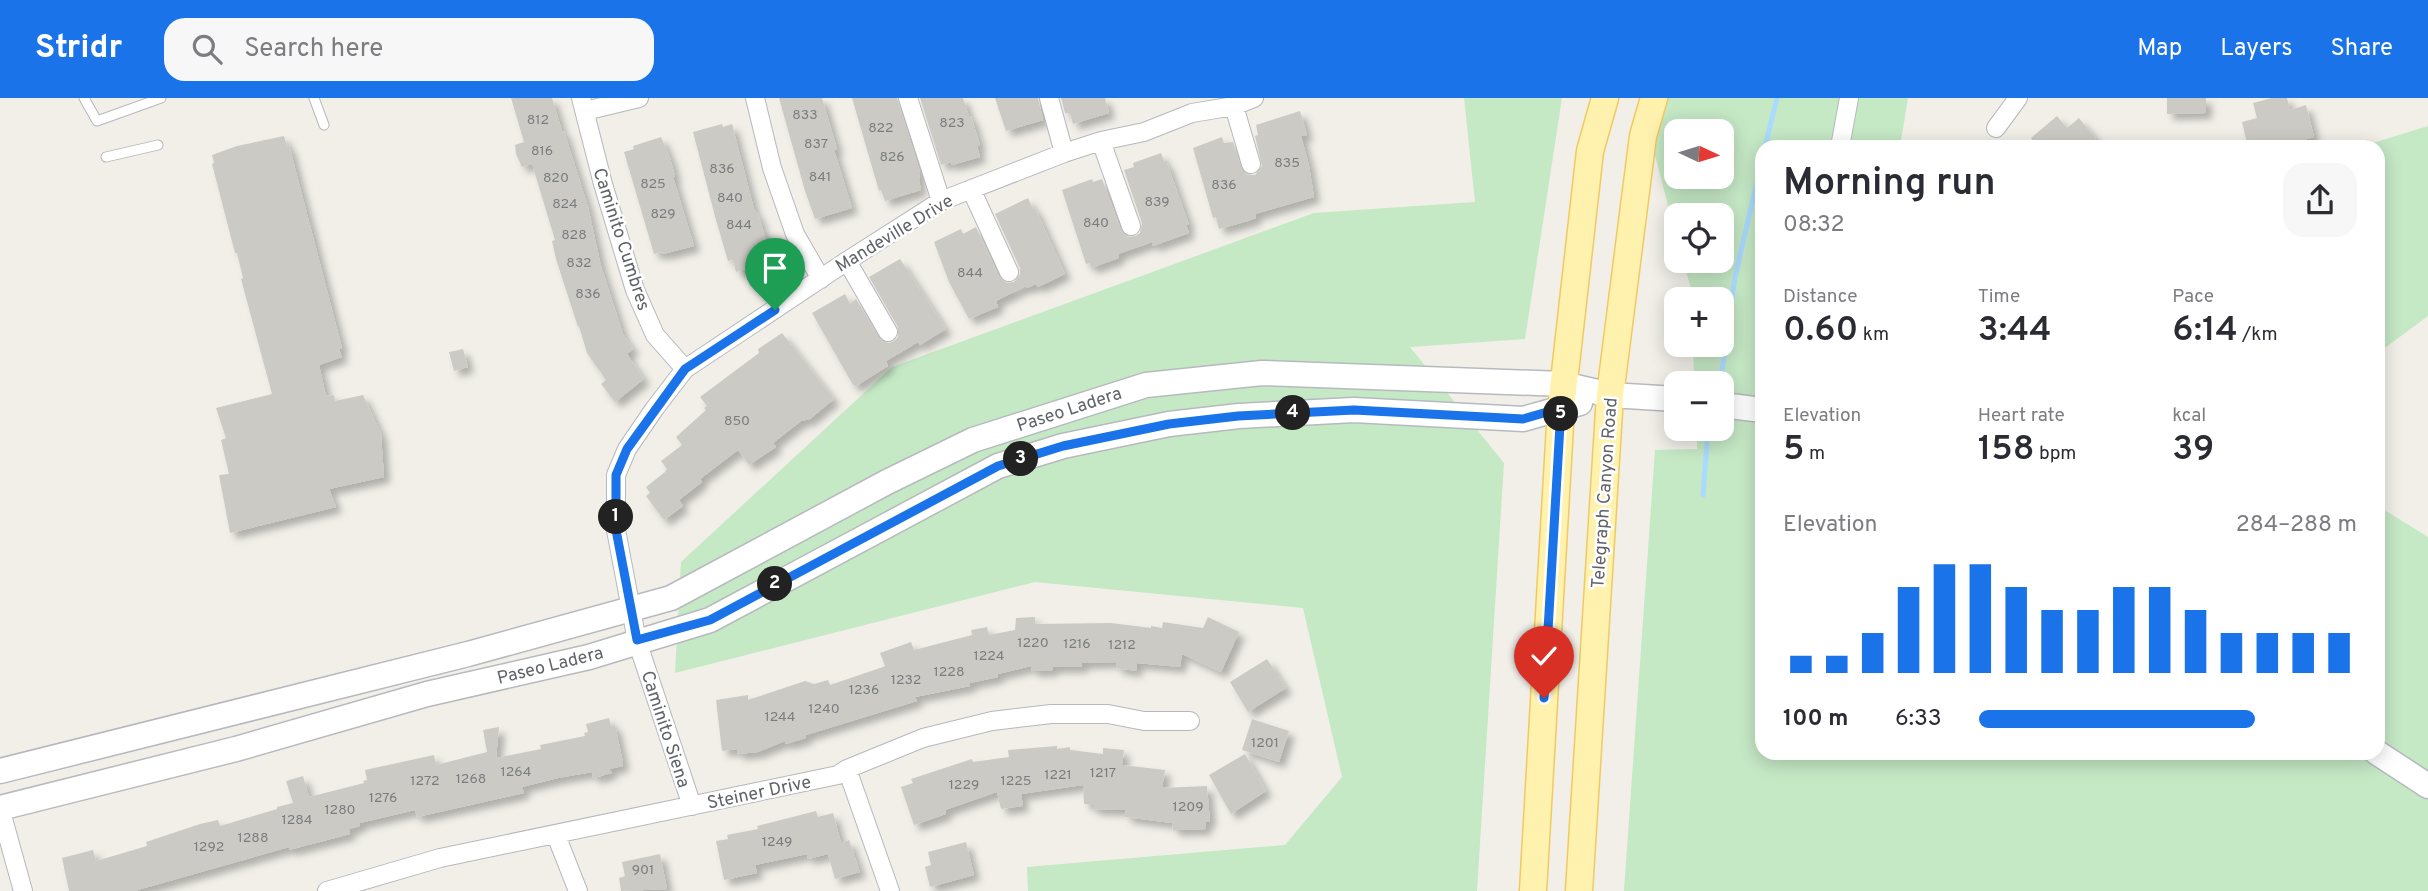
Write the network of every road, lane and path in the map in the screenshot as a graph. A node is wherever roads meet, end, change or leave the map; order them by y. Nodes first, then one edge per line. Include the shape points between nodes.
1 (84, 98) edge
2 (161, 98) edge
3 (314, 98) edge
4 (639, 98) edge
5 (755, 98) edge
6 (908, 98) edge
7 (1049, 98) edge
8 (1254, 98) edge
9 (1605, 98) edge
10 (1654, 98) edge
11 (1849, 98) edge
12 (2018, 98) edge
13 (583, 104) edge
14 (1189, 106) edge
15 (1234, 106) junction
16 (324, 125) dead end
17 (1996, 128) dead end
18 (1841, 140) edge
19 (1101, 141) junction
20 (158, 145) dead end
21 (1064, 153) junction
22 (106, 157) dead end
23 (1251, 164) dead end
24 (971, 189) junction
25 (941, 201) junction
26 (1131, 226) dead end
27 (847, 261) junction
28 (1009, 272) dead end
29 (821, 279) junction
30 (888, 332) dead end
31 (685, 369) junction
32 (1610, 395) junction
33 (1562, 396) junction
34 (1664, 398) edge
35 (1734, 406) edge
36 (1755, 409) edge
37 (631, 611) junction
38 (637, 640) junction
39 (1190, 721) dead end
40 (2385, 758) edge
41 (847, 769) junction
42 (0, 771) edge
43 (2428, 786) edge
44 (692, 806) junction
45 (0, 808) edge
46 (556, 835) junction
47 (23, 891) edge
48 (327, 891) edge
49 (578, 891) edge
50 (890, 891) edge
51 (1533, 891) edge
52 (1579, 891) edge

1 - 2 lane via 97,121
3 - 16 lane
4 - 13 street
5 - 29 street via 795,234
6 - 25 street
7 - 21 street
8 - 15 street, Mandeville Drive
9 - 33 main road via 1590,151
10 - 32 main road, Telegraph Canyon Road via 1643,136
11 - 18 street
12 - 17 street
13 - 31 street, Caminito Cumbres via 635,290 655,335
14 - 15 street, Mandeville Drive
14 - 19 street, Mandeville Drive via 1144,132
15 - 23 street
19 - 21 street, Mandeville Drive
19 - 26 street
20 - 22 lane
21 - 24 street, Mandeville Drive
24 - 25 street, Mandeville Drive
24 - 28 street
25 - 27 street, Mandeville Drive
27 - 29 street, Mandeville Drive
27 - 30 street
29 - 31 street, Mandeville Drive
31 - 37 street, Mandeville Drive via 627,449 616,475 616,530
32 - 33 main road, Paseo Ladera
32 - 34 main road, Paseo Ladera
32 - 52 main road, Telegraph Canyon Road
33 - 37 main road, Paseo Ladera via 1262,373 1146,385 973,440 671,598
33 - 38 main road, Paseo Ladera via 1523,419 1354,410 1238,416 1169,424 1063,446 998,466 710,620
33 - 51 main road
35 - 36 main road
37 - 38 street, Caminito Siena
37 - 42 main road, Paseo Ladera
38 - 44 street, Caminito Siena
38 - 45 main road, Paseo Ladera via 589,657 427,694 236,749
39 - 41 street, Steiner Drive via 1144,721 1108,714 992,721 923,738
40 - 43 main road
41 - 44 street, Steiner Drive via 838,775
41 - 50 street
44 - 46 street, Steiner Drive
45 - 47 street
46 - 48 street, Steiner Drive via 440,858
46 - 49 street

